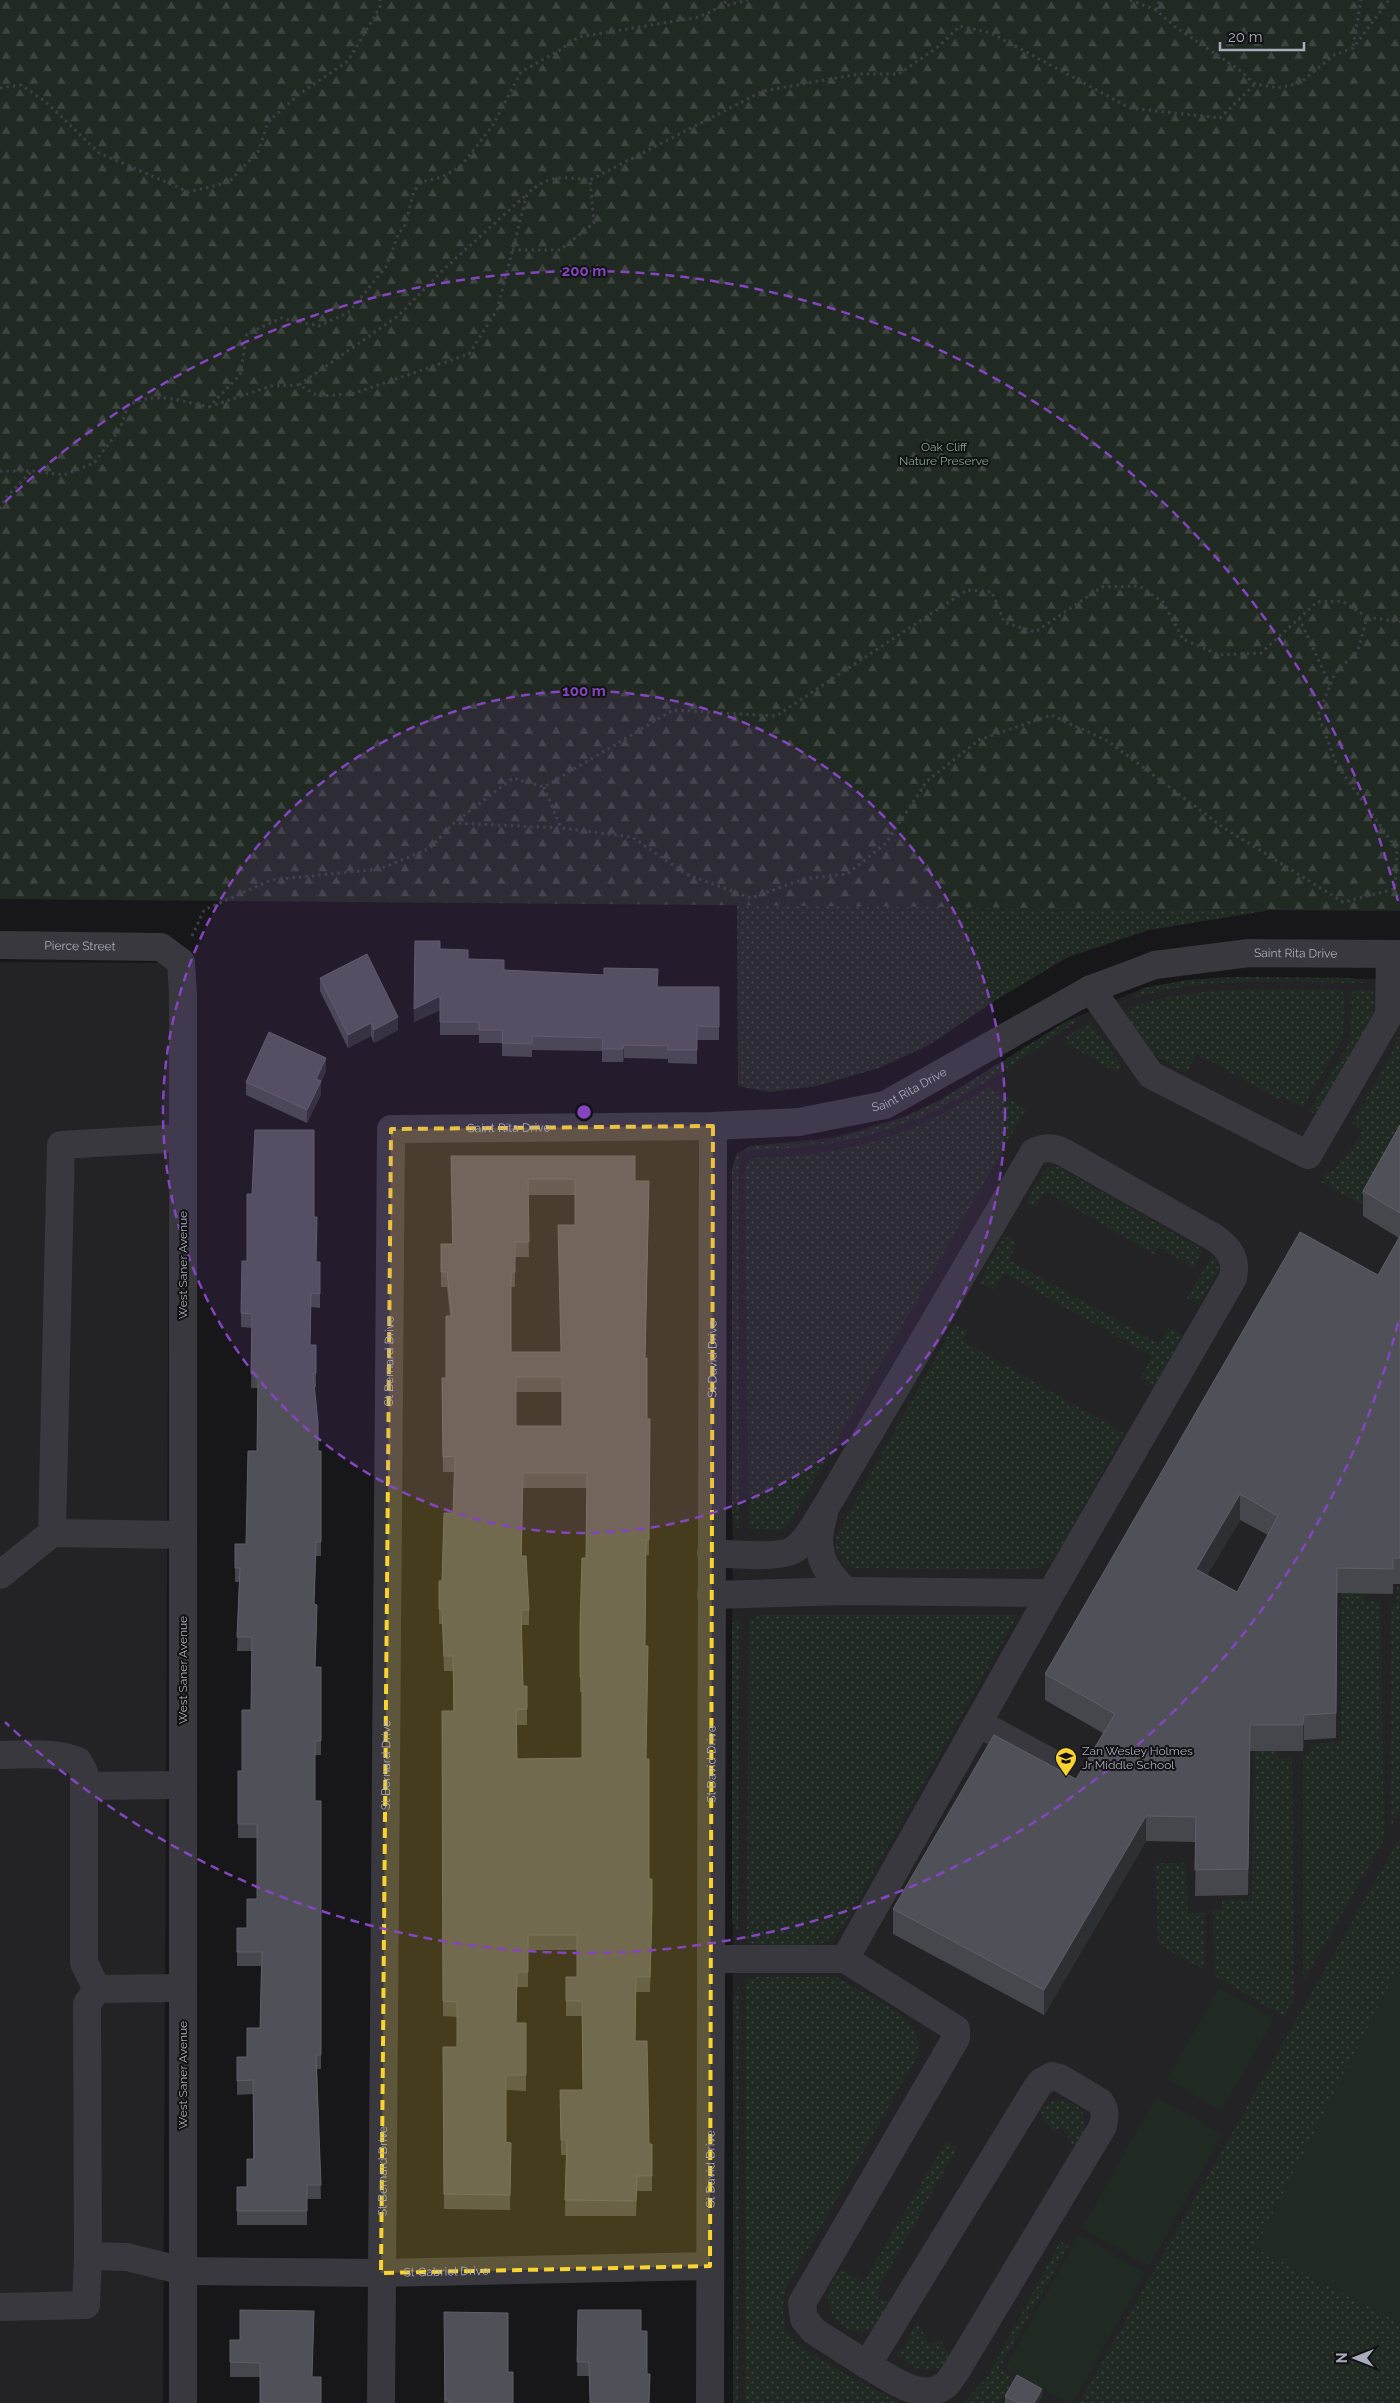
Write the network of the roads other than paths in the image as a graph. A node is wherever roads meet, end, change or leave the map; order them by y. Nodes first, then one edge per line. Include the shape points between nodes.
1 (0, 945) edge
2 (1395, 954) edge
3 (171, 955) joint
4 (1091, 989) junction
5 (713, 1126) junction
6 (390, 1129) joint
7 (183, 1138) junction
8 (827, 1505) junction
9 (52, 1533) junction
10 (183, 1535) junction
11 (712, 1553) junction
12 (0, 1575) edge
13 (846, 1591) junction
14 (1051, 1593) junction
15 (712, 1595) junction
16 (978, 1723) junction
17 (0, 1755) edge
18 (1054, 1764) dead end
19 (183, 1785) junction
20 (84, 1786) junction
21 (710, 1959) junction
22 (845, 1959) junction
23 (183, 1988) junction
24 (97, 1989) junction
25 (88, 2256) junction
26 (710, 2266) junction
27 (183, 2271) junction
28 (381, 2273) junction
29 (0, 2307) edge
30 (867, 2366) junction
31 (183, 2403) edge
32 (381, 2403) edge
33 (710, 2403) edge

1 - 3 street, Pierce Street
2 - 4 street, Saint Rita Drive via 1249,953 1155,965
2 - 4 street via 1389,1015 1308,1156 1151,1075
3 - 7 street, West Saner Avenue via 183,995
4 - 5 street, Saint Rita Drive via 886,1105 799,1122
5 - 6 street, Saint Rita Drive
5 - 11 street, St David Drive
6 - 28 street, St Bernard Drive
7 - 9 street via 61,1145
7 - 10 street, West Saner Avenue
8 - 11 street via 794,1551
8 - 13 street via 819,1535 822,1561 825,1570
8 - 14 street via 1028,1159 1043,1148 1053,1148 1215,1238 1234,1258 1235,1268 1233,1278
9 - 10 street
9 - 12 street
10 - 19 street, West Saner Avenue
11 - 15 street, St David Drive
13 - 14 street
13 - 15 street
14 - 16 street
15 - 21 street, St David Drive
16 - 18 street
16 - 22 street
17 - 20 street via 69,1757 78,1761 84,1772
19 - 20 street
19 - 23 street, West Saner Avenue
20 - 24 street via 84,1963
21 - 22 street
21 - 26 street, St David Drive
22 - 30 street via 956,2030 956,2038 802,2303 804,2319 814,2331
23 - 24 street
23 - 27 street, West Saner Avenue
24 - 25 street via 87,2004
25 - 27 street, St Gabriel Drive via 127,2257
25 - 29 street via 86,2305
26 - 28 street, St Gabriel Drive
26 - 33 street, St David Drive
27 - 28 street, St Gabriel Drive
27 - 31 street, West Saner Avenue
28 - 32 street, St Bernard Drive
30 - 30 street via 920,2393 945,2386 1103,2126 1104,2108 1100,2102 1060,2078 1052,2076 1041,2082

